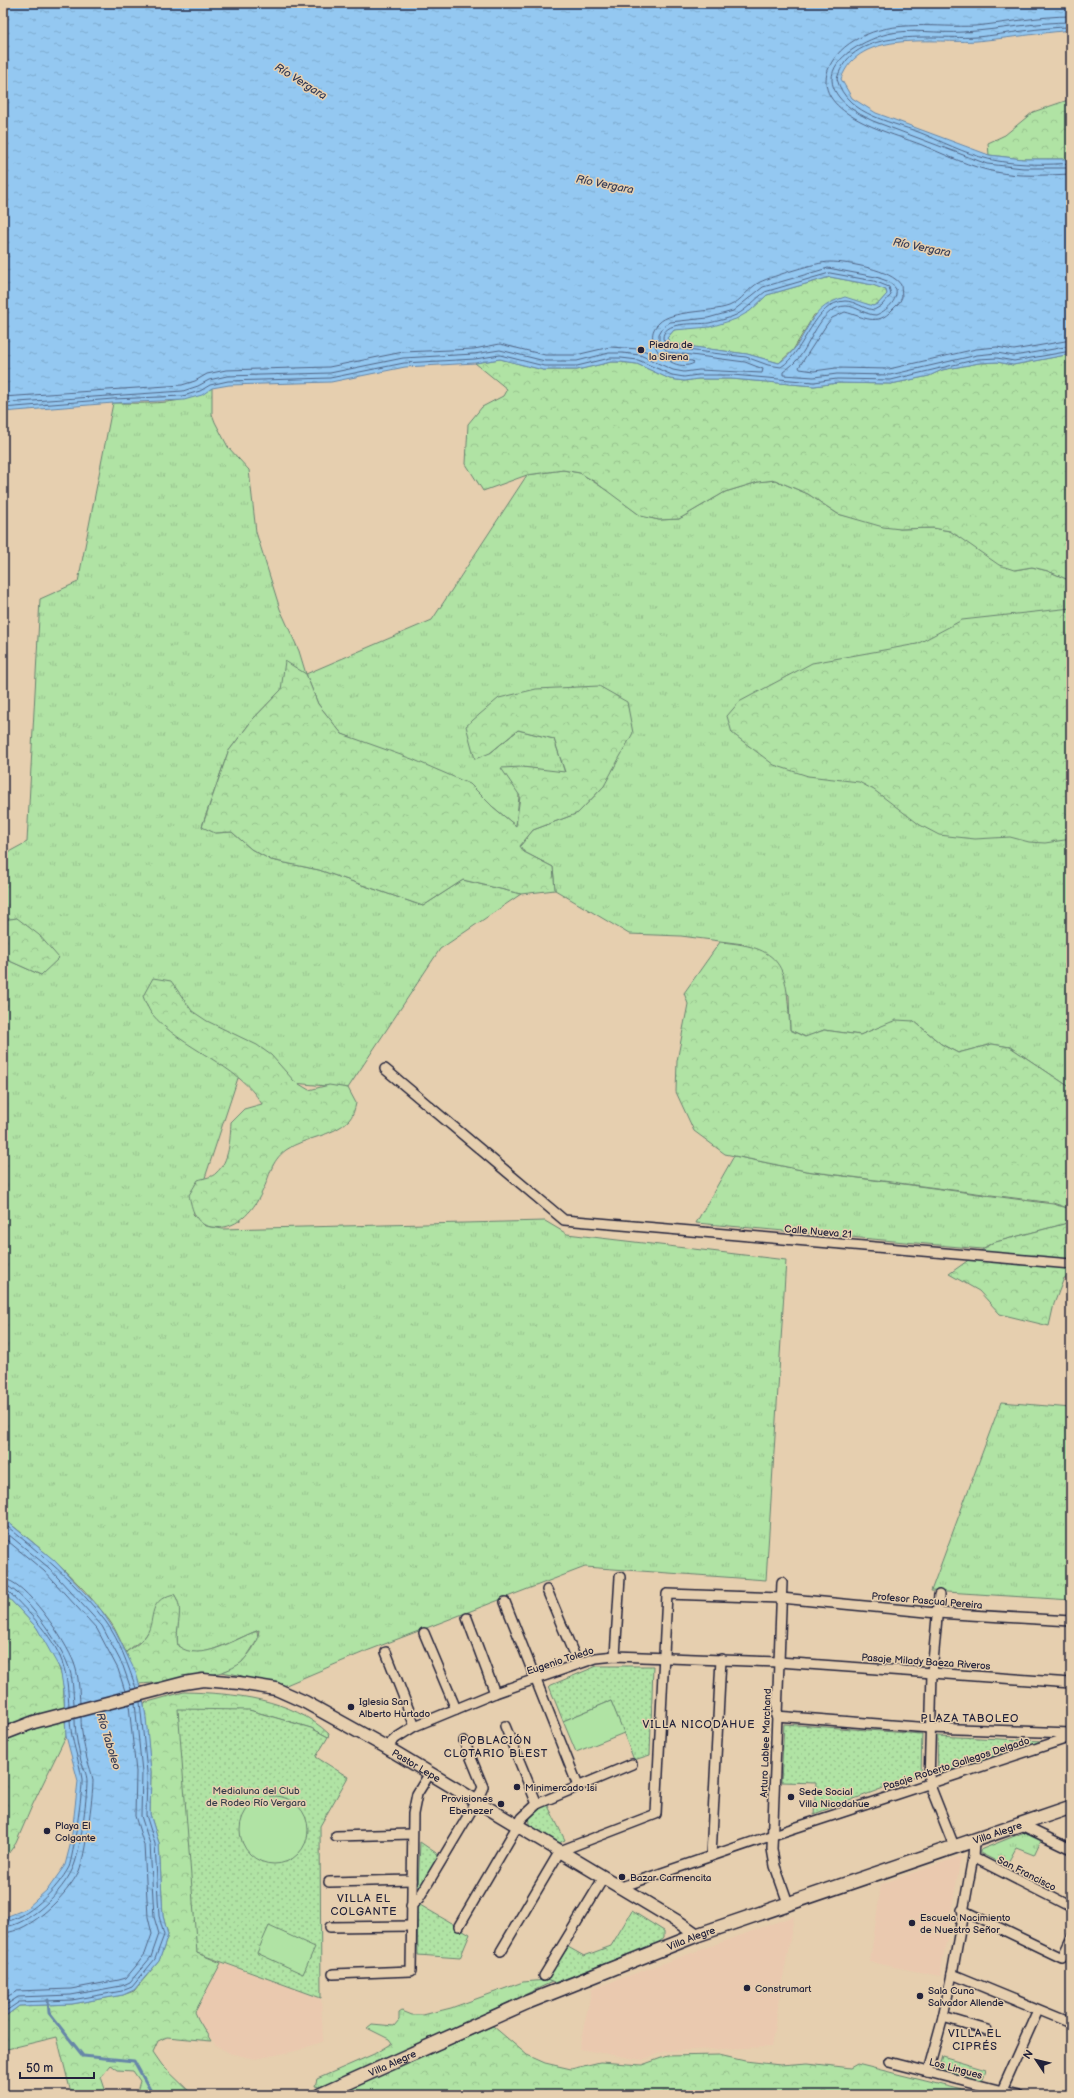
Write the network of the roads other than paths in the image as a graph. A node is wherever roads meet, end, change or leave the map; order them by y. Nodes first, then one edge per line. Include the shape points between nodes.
1 (385, 1069) dead end
2 (1071, 1264) edge
3 (620, 1577) dead end
4 (782, 1582) dead end
5 (547, 1590) dead end
6 (939, 1595) dead end
7 (782, 1598) junction
8 (505, 1602) dead end
9 (937, 1613) junction
10 (467, 1618) dead end
11 (1071, 1621) edge
12 (424, 1633) dead end
13 (386, 1652) dead end
14 (615, 1656) junction
15 (663, 1658) junction
16 (721, 1659) junction
17 (779, 1662) junction
18 (578, 1664) junction
19 (932, 1673) junction
20 (536, 1679) junction
21 (1071, 1683) edge
22 (495, 1693) junction
23 (456, 1710) junction
24 (776, 1716) junction
25 (416, 1726) junction
26 (505, 1726) dead end
27 (930, 1728) junction
28 (1071, 1733) edge
29 (3, 1734) edge
30 (1071, 1737) edge
31 (464, 1741) dead end
32 (386, 1747) junction
33 (632, 1764) dead end
34 (430, 1773) junction
35 (929, 1783) junction
36 (578, 1786) junction
37 (477, 1802) junction
38 (537, 1804) junction
39 (1071, 1807) edge
40 (1021, 1825) junction
41 (518, 1826) junction
42 (412, 1834) junction
43 (773, 1835) junction
44 (336, 1836) dead end
45 (974, 1841) junction
46 (954, 1846) junction
47 (1071, 1849) edge
48 (560, 1851) junction
49 (711, 1856) junction
50 (973, 1857) junction
51 (604, 1877) junction
52 (412, 1880) junction
53 (329, 1882) dead end
54 (621, 1887) junction
55 (788, 1903) junction
56 (411, 1906) junction
57 (1071, 1908) edge
58 (962, 1910) junction
59 (411, 1926) junction
60 (459, 1926) dead end
61 (330, 1927) dead end
62 (697, 1935) junction
63 (1071, 1939) edge
64 (501, 1951) dead end
65 (333, 1974) dead end
66 (952, 1974) junction
67 (544, 1976) dead end
68 (1038, 2010) junction
69 (943, 2017) junction
70 (1071, 2023) edge
71 (987, 2030) dead end
72 (888, 2062) dead end
73 (928, 2072) junction
74 (1001, 2093) edge
75 (320, 2095) edge
76 (1018, 2095) edge

1 - 2 street, Calle Nueva 21 via 564,1220
3 - 14 street
4 - 7 street, Arturo Lablee Marchand
5 - 18 street
6 - 9 street
7 - 9 street, Profesor Pascual Pereira
7 - 15 street, Profesor Pascual Pereira via 667,1594
7 - 17 street, Arturo Lablee Marchand
8 - 20 street
9 - 11 street, Profesor Pascual Pereira
9 - 19 street
10 - 22 street
12 - 23 street
13 - 25 street
14 - 15 street, Eugenio Toledo
14 - 18 street, Eugenio Toledo via 596,1658
15 - 16 street, Eugenio Toledo
15 - 48 street via 656,1814
16 - 17 street, Eugenio Toledo
16 - 49 street
17 - 19 street, Pasaje Milady Baeza Riveros
17 - 24 street, Arturo Lablee Marchand
18 - 20 street, Eugenio Toledo
19 - 21 street, Pasaje Milady Baeza Riveros
19 - 27 street
20 - 22 street, Eugenio Toledo
20 - 36 street
22 - 23 street, Eugenio Toledo
23 - 25 street, Eugenio Toledo
24 - 27 street
24 - 43 street, Arturo Lablee Marchand
25 - 32 street, Eugenio Toledo
26 - 38 street
27 - 28 street
27 - 35 street
29 - 32 street, Pastor Lepe via 34,1722 157,1689 204,1680 221,1680 276,1689
30 - 35 street, Pasaje Roberto Gallegos Delgado
31 - 37 street via 483,1787
32 - 34 street, Pastor Lepe
33 - 36 street
34 - 37 street, Pastor Lepe
34 - 42 street via 414,1804
35 - 43 street, Pasaje Roberto Gallegos Delgado
35 - 46 street
36 - 38 street
37 - 41 street, Pastor Lepe
37 - 56 street via 419,1898
38 - 41 street via 522,1818
39 - 40 main road, Villa Alegre
40 - 45 main road, Villa Alegre
40 - 47 street
41 - 48 street, Pastor Lepe
41 - 60 street
42 - 44 street
42 - 52 street
43 - 49 street, Pasaje Roberto Gallegos Delgado
43 - 55 street, Arturo Lablee Marchand via 775,1866
45 - 46 main road, Villa Alegre
45 - 50 street
46 - 55 main road, Villa Alegre
48 - 51 street, Pastor Lepe
48 - 64 street
49 - 54 street, Pasaje Roberto Gallegos Delgado
50 - 57 street, San Francisco
50 - 58 street
51 - 54 street, Pastor Lepe
51 - 67 street
52 - 53 street
52 - 56 street
54 - 62 street, Pastor Lepe
55 - 62 main road, Villa Alegre
56 - 59 street
58 - 63 street via 1062,1958
58 - 66 street
59 - 61 street
59 - 65 street via 412,1971
62 - 75 main road, Villa Alegre via 528,2002
66 - 68 street
66 - 69 street
68 - 70 street
68 - 74 street
69 - 71 street
69 - 73 street
72 - 73 street, Los Lingues
73 - 74 street, Los Lingues
74 - 76 street, Los Lingues

